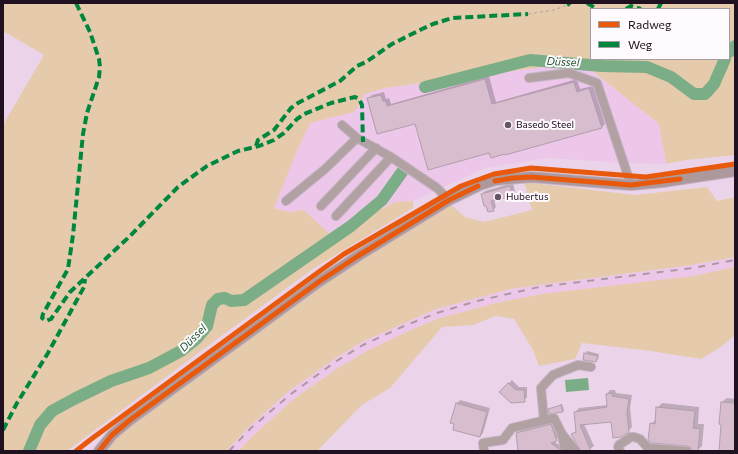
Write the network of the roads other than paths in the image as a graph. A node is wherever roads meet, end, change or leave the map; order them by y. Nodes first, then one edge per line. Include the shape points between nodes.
1 (529, 78) dead end
2 (342, 125) dead end
3 (357, 138) junction
4 (376, 148) junction
5 (391, 157) junction
6 (735, 171) edge
7 (631, 184) junction
8 (449, 200) junction
9 (286, 201) dead end
10 (321, 206) dead end
11 (336, 216) dead end
12 (592, 367) dead end
13 (544, 420) junction
14 (562, 434) junction
15 (99, 451) edge
16 (484, 451) edge
17 (564, 451) edge
18 (576, 451) edge
19 (620, 451) edge
20 (687, 451) edge

1 - 7 lane via 569,73 597,83
2 - 3 lane
3 - 4 lane
3 - 9 lane via 325,170
4 - 5 lane
4 - 10 lane
5 - 8 lane via 437,188
5 - 11 lane
6 - 7 main road
7 - 8 main road via 513,178 480,185
8 - 15 main road via 314,285 130,420 112,435
12 - 13 lane via 578,365 553,375 541,388
13 - 14 lane via 554,418
13 - 16 lane via 512,428 503,440 483,443
14 - 17 lane
14 - 18 lane
19 - 20 lane via 619,445 631,437 640,439 648,448

